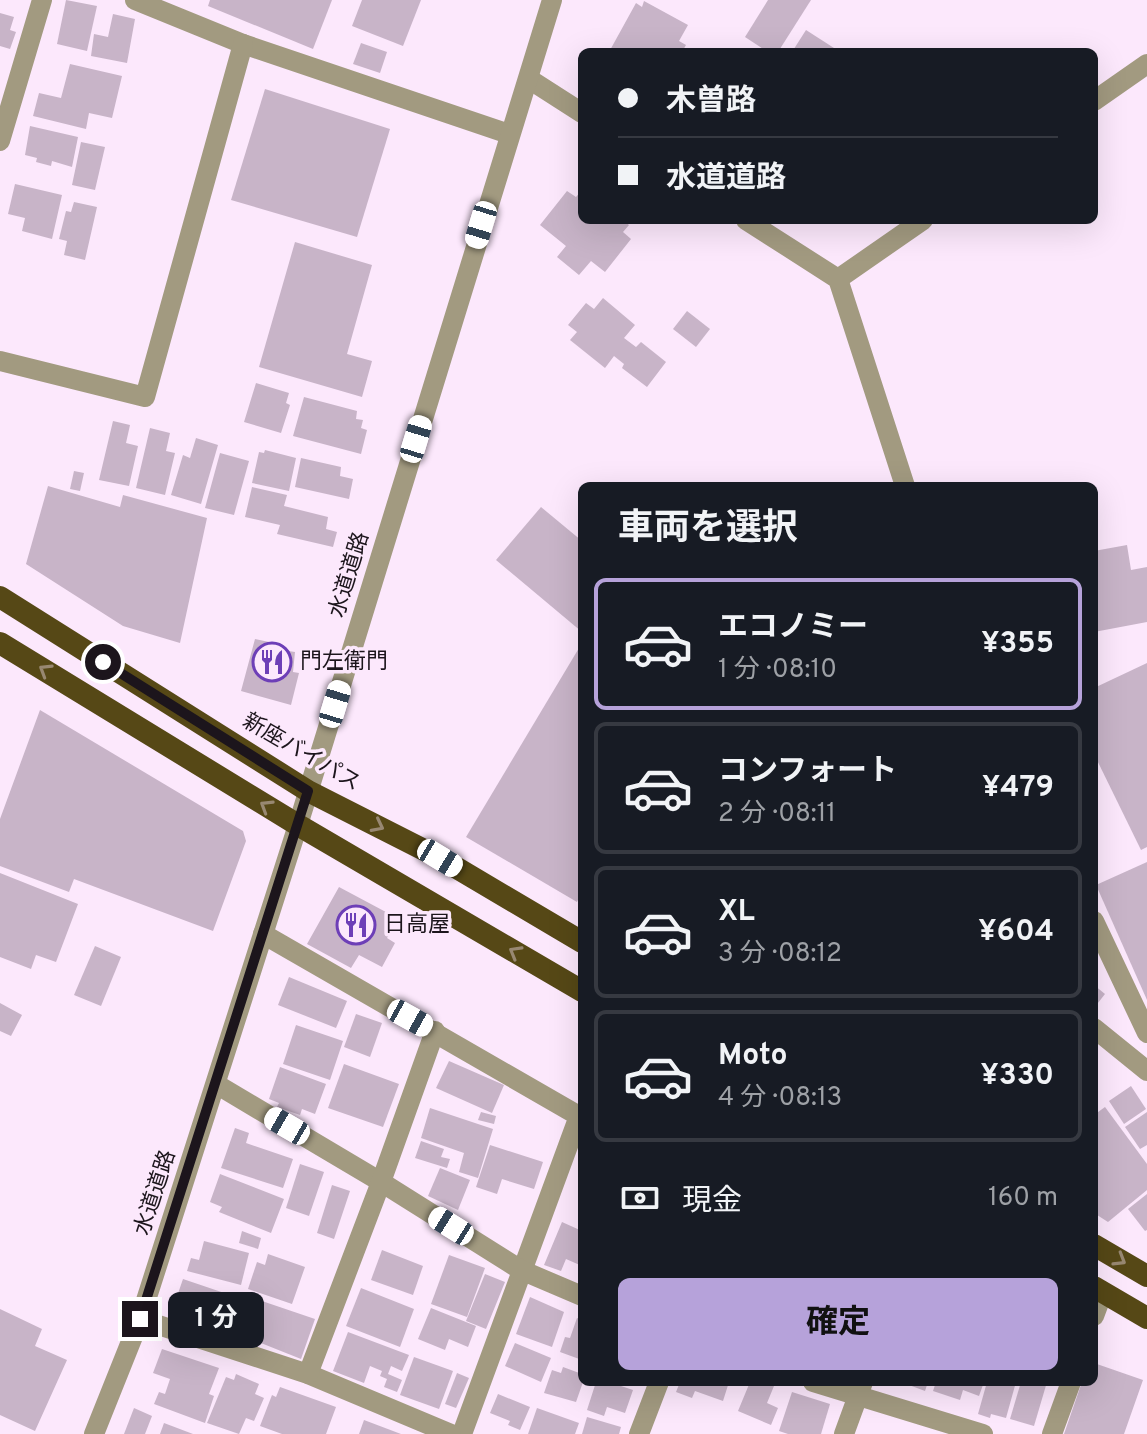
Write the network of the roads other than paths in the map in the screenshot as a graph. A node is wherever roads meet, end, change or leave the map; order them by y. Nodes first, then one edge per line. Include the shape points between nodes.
1 (42, 0) edge
2 (135, 0) edge
3 (552, 0) edge
4 (243, 44) junction
5 (1147, 64) edge
6 (529, 79) junction
7 (1098, 98) edge
8 (578, 110) edge
9 (509, 134) junction
10 (0, 141) edge
11 (752, 224) edge
12 (917, 224) edge
13 (838, 279) junction
14 (0, 361) edge
15 (904, 482) edge
16 (0, 597) edge
17 (0, 643) edge
18 (308, 791) junction
19 (298, 825) junction
20 (1098, 929) edge
21 (263, 934) junction
22 (578, 940) edge
23 (578, 989) edge
24 (435, 1031) junction
25 (1098, 1031) edge
26 (1147, 1033) edge
27 (1147, 1071) edge
28 (216, 1084) junction
29 (578, 1115) edge
30 (578, 1119) edge
31 (381, 1182) junction
32 (1098, 1247) edge
33 (521, 1270) junction
34 (1147, 1276) edge
35 (1098, 1289) edge
36 (578, 1294) edge
37 (1147, 1318) edge
38 (140, 1319) junction
39 (308, 1374) junction
40 (657, 1386) edge
41 (840, 1386) edge
42 (1070, 1386) edge
43 (860, 1389) edge
44 (94, 1434) edge
45 (451, 1434) edge
46 (462, 1434) edge
47 (639, 1434) edge
48 (844, 1434) edge
49 (983, 1434) edge
50 (1052, 1434) edge

1 - 10 street
2 - 4 street
3 - 6 street, 水道道路
4 - 9 street
4 - 14 street via 145,397
5 - 7 street
6 - 8 street
6 - 9 street, 水道道路
9 - 18 street, 水道道路
11 - 13 street
12 - 13 street
13 - 15 street
16 - 18 highway, 新座バイパス
19 -> 17 highway
18 - 19 street, 水道道路
18 -> 22 highway, 新座バイパス via 440,858
19 - 21 street, 水道道路
23 -> 19 highway
20 - 26 street
21 - 24 street
21 - 28 street, 水道道路
24 - 29 street
24 - 31 street
25 - 27 street
28 - 31 street
28 - 38 street, 水道道路
30 - 33 street
31 - 33 street
31 - 39 street
32 -> 34 highway
33 - 36 street
33 - 46 street
35 - 37 highway
38 - 39 street
38 - 44 street, 水道道路
39 - 45 street
40 - 47 street
41 - 43 street
42 - 50 street
43 - 48 street
43 - 49 street

